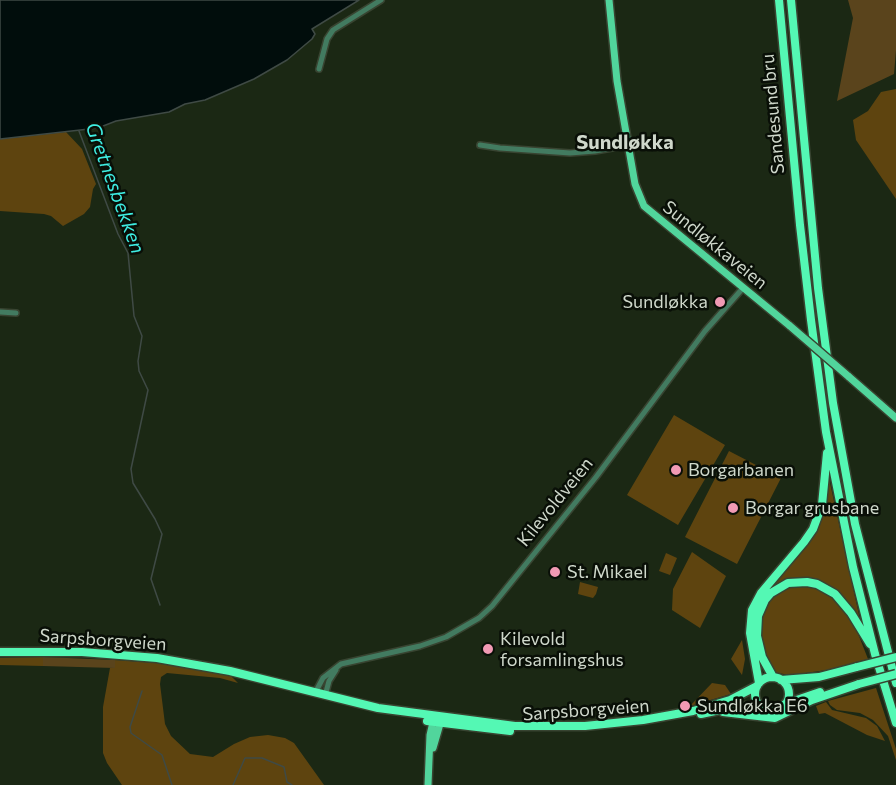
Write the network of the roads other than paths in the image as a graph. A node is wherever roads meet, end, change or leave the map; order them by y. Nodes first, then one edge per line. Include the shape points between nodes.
1 (381, 0) edge
2 (609, 0) edge
3 (779, 0) edge
4 (791, 0) edge
5 (319, 69) dead end
6 (480, 144) dead end
7 (629, 144) junction
8 (743, 288) junction
9 (0, 312) edge
10 (16, 313) dead end
11 (896, 418) edge
12 (828, 441) junction
13 (0, 652) edge
14 (875, 654) junction
15 (896, 657) edge
16 (341, 664) junction
17 (896, 674) edge
18 (777, 678) junction
19 (896, 682) edge
20 (859, 684) junction
21 (758, 685) junction
22 (315, 693) junction
23 (325, 696) junction
24 (784, 705) junction
25 (762, 707) junction
26 (697, 715) junction
27 (437, 721) junction
28 (896, 723) edge
29 (428, 785) edge

1 - 5 street via 333,30
2 - 7 main road, Sundløkkaveien via 617,81
3 - 12 highway, Sandesund bru via 800,225
4 - 19 highway, Sandesund bru via 824,341 842,458 867,575
6 - 7 street via 570,153
7 - 8 main road, Sundløkkaveien via 635,184 644,206
8 - 11 main road, Sundløkkaveien, bridge
8 - 16 street, Kilevoldveien via 703,333 596,477 492,606 446,637
9 - 10 street
12 - 14 highway
12 - 21 highway via 823,496 816,522 752,610 750,633
13 - 22 highway, Sarpsborgveien via 82,652 157,658 230,671
14 - 18 highway via 835,594 817,584 788,583 771,593 758,616 762,657
14 - 28 highway
15 - 18 highway, bridge via 819,677
16 - 22 street, Kilevoldveien via 323,678
16 - 23 street via 329,681
17 - 20 highway, bridge
18 - 21 highway via 765,678
18 - 24 highway via 788,691
20 - 24 highway via 807,695
20 - 26 highway via 775,718 727,712
21 - 25 highway via 756,700
21 - 27 highway, Sarpsborgveien via 730,700 693,711 603,725 556,727
22 - 23 highway, Sarpsborgveien
23 - 27 highway, Sarpsborgveien
24 - 25 highway via 776,710
25 - 26 highway, Sarpsborgveien via 739,706
26 - 27 highway, Sarpsborgveien via 561,732 502,731
27 - 29 main road via 430,735

